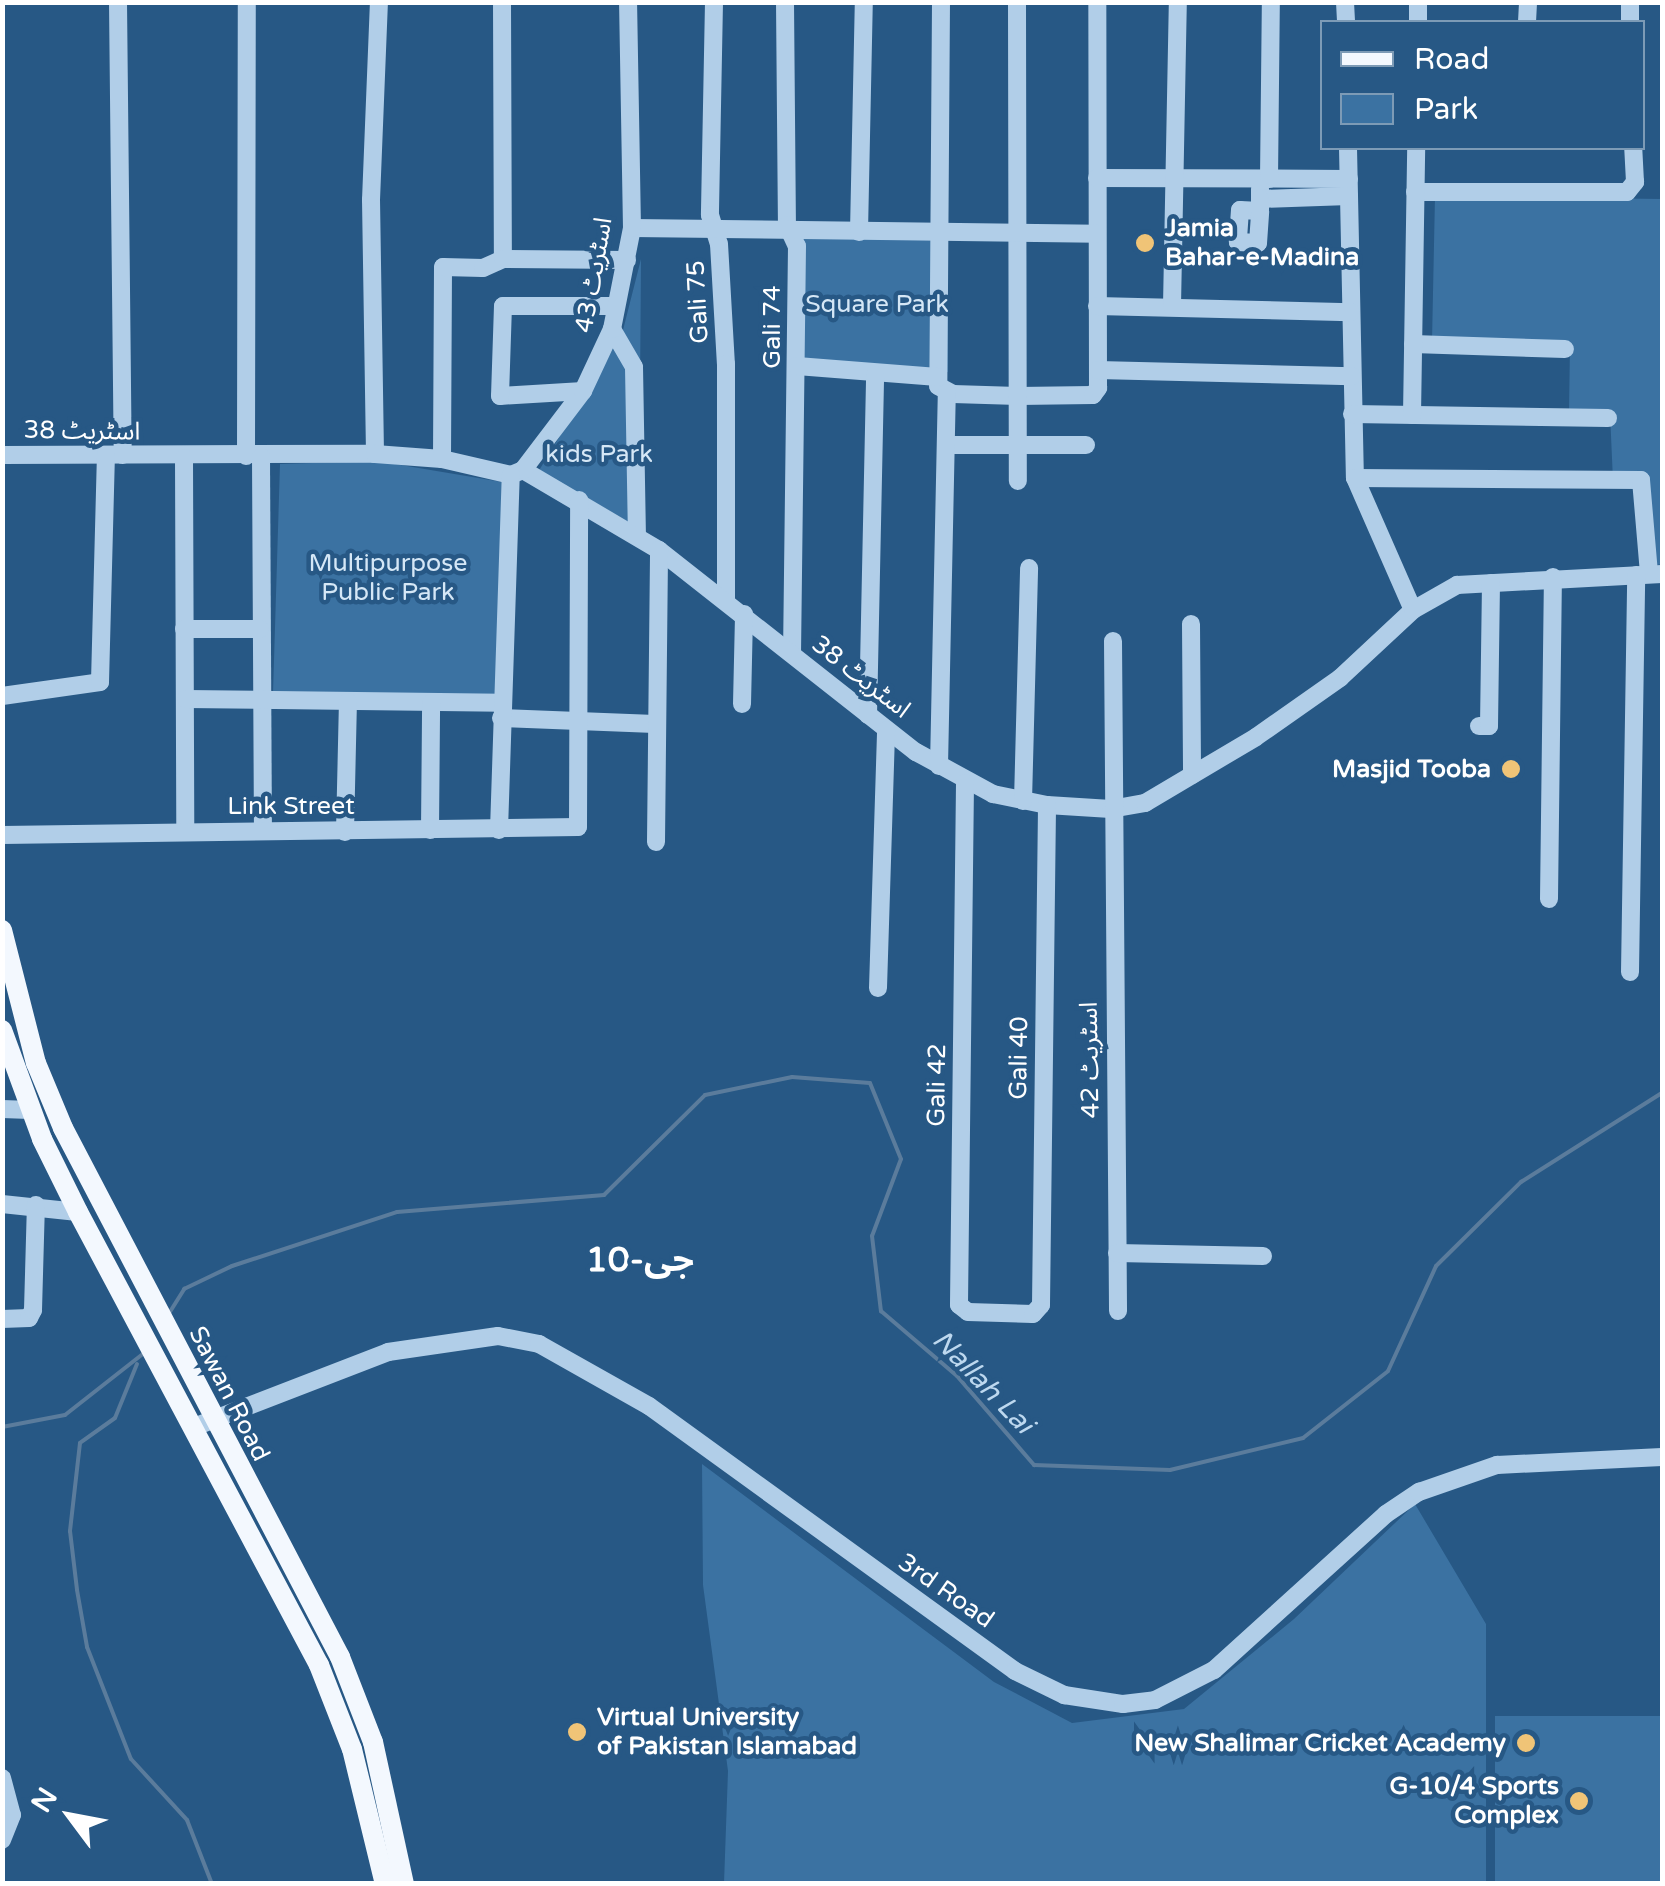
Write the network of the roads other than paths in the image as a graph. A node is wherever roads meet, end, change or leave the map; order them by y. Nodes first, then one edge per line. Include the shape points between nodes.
1 (118, 2) edge
2 (248, 2) edge
3 (378, 2) edge
4 (502, 2) edge
5 (628, 2) edge
6 (714, 2) edge
7 (785, 2) edge
8 (864, 2) edge
9 (941, 2) edge
10 (1017, 2) edge
11 (1097, 2) edge
12 (1178, 2) edge
13 (1270, 2) edge
14 (1348, 150) edge
15 (1416, 150) edge
16 (1633, 150) edge
17 (1097, 178) junction
18 (1174, 178) junction
19 (1265, 178) junction
20 (1349, 188) junction
21 (1415, 192) junction
22 (787, 226) junction
23 (632, 228) junction
24 (710, 228) junction
25 (939, 231) junction
26 (1018, 231) junction
27 (860, 232) junction
28 (1097, 234) junction
29 (503, 259) junction
30 (627, 260) junction
31 (616, 306) junction
32 (1097, 306) junction
33 (1172, 306) junction
34 (1351, 312) junction
35 (612, 329) junction
36 (1413, 344) junction
37 (1565, 349) dead end
38 (797, 366) junction
39 (1098, 370) junction
40 (874, 375) junction
41 (1352, 376) junction
42 (941, 387) junction
43 (583, 391) junction
44 (1018, 396) junction
45 (1352, 414) junction
46 (1412, 415) junction
47 (1608, 418) dead end
48 (946, 445) junction
49 (1018, 445) junction
50 (1086, 445) dead end
51 (375, 454) junction
52 (2, 455) edge
53 (115, 456) junction
54 (254, 457) junction
55 (184, 458) junction
56 (442, 459) junction
57 (517, 472) junction
58 (1355, 478) junction
59 (1018, 481) dead end
60 (578, 500) junction
61 (637, 535) junction
62 (659, 550) junction
63 (1030, 568) dead end
64 (1649, 574) edge
65 (1553, 577) junction
66 (1491, 582) junction
67 (726, 600) junction
68 (1414, 610) junction
69 (744, 614) junction
70 (1190, 624) dead end
71 (184, 629) junction
72 (260, 629) junction
73 (1113, 641) dead end
74 (792, 654) junction
75 (2, 696) edge
76 (262, 698) junction
77 (186, 700) junction
78 (348, 702) junction
79 (431, 703) junction
80 (742, 704) dead end
81 (501, 711) junction
82 (868, 715) junction
83 (579, 722) junction
84 (654, 724) junction
85 (1478, 726) dead end
86 (886, 730) junction
87 (939, 766) junction
88 (1192, 775) junction
89 (965, 783) junction
90 (1023, 801) junction
91 (1047, 805) junction
92 (1111, 809) junction
93 (185, 830) junction
94 (430, 830) junction
95 (499, 830) junction
96 (263, 832) junction
97 (345, 832) junction
98 (2, 835) edge
99 (656, 842) dead end
100 (1550, 899) dead end
101 (2, 930) edge
102 (1630, 972) dead end
103 (878, 988) dead end
104 (2, 1030) edge
105 (2, 1109) edge
106 (30, 1110) junction
107 (2, 1204) edge
108 (36, 1205) junction
109 (78, 1212) junction
110 (1117, 1253) junction
111 (1263, 1256) dead end
112 (1118, 1311) dead end
113 (1039, 1312) joint
114 (2, 1320) edge
115 (203, 1422) junction
116 (1662, 1457) edge
117 (2, 1778) edge
118 (2, 1840) edge
119 (385, 1884) edge
120 (404, 1884) edge

1 - 53 street
2 - 54 street
3 - 51 street via 371,200
4 - 29 street
5 - 23 street, اسٹریٹ 43
6 - 24 street, Gali 75
7 - 22 street, Gali 74
8 - 27 street
9 - 25 street
10 - 26 street
11 - 17 street
12 - 18 street
13 - 19 street
14 - 20 street
15 - 21 street
16 - 21 street via 1632,188
17 - 18 street
17 - 28 street
18 - 19 street
18 - 33 street
19 - 20 street
19 - 20 street via 1260,205
20 - 34 street
21 - 36 street
22 - 24 street
22 - 27 street
22 - 38 street, Gali 74 via 797,246
23 - 24 street
23 - 30 street, اسٹریٹ 43
24 - 67 street, Gali 75 via 719,244 726,364
25 - 26 street
25 - 27 street
25 - 42 street
26 - 28 street
26 - 44 street
28 - 32 street
29 - 30 street
29 - 56 street via 483,268 443,266
30 - 31 street, اسٹریٹ 43
31 - 35 street, اسٹریٹ 43
31 - 43 street via 503,306 500,396
32 - 33 street
32 - 39 street
33 - 34 street
34 - 41 street
35 - 43 street, اسٹریٹ 43
35 - 61 street via 634,367
36 - 37 street
36 - 46 street
38 - 40 street
38 - 74 street, Gali 74
39 - 41 street
39 - 44 street via 1097,393
40 - 42 street
40 - 82 street
41 - 45 street
42 - 44 street
42 - 48 street
43 - 57 street, اسٹریٹ 43
44 - 49 street
45 - 46 street
45 - 58 street
46 - 47 street
48 - 49 street
48 - 87 street
49 - 50 street
49 - 59 street
51 - 54 street, اسٹریٹ 38
51 - 56 street, اسٹریٹ 38
52 - 53 street, اسٹریٹ 38
53 - 55 street, اسٹریٹ 38
53 - 75 street via 100,682
54 - 55 street, اسٹریٹ 38
54 - 72 street
55 - 71 street
56 - 57 street, اسٹریٹ 38
57 - 60 street, اسٹریٹ 38
57 - 81 street
58 - 64 street via 1641,480
58 - 68 street
60 - 61 street, اسٹریٹ 38
60 - 83 street
61 - 62 street, اسٹریٹ 38
62 - 67 street, اسٹریٹ 38
62 - 84 street
63 - 90 street
64 - 65 street, اسٹریٹ 38
64 - 102 street
65 - 66 street, اسٹریٹ 38
65 - 100 street
66 - 68 street, اسٹریٹ 38 via 1457,584
66 - 85 street via 1489,726
67 - 69 street, اسٹریٹ 38
68 - 88 street, اسٹریٹ 38 via 1340,678
69 - 74 street, اسٹریٹ 38
69 - 80 street
70 - 88 street
71 - 72 street
71 - 77 street
72 - 76 street
73 - 92 street, اسٹریٹ 42
74 - 82 street, اسٹریٹ 38
76 - 77 street
76 - 78 street
76 - 96 street
77 - 93 street
78 - 79 street
78 - 97 street
79 - 81 street
79 - 94 street
81 - 83 street
81 - 95 street
82 - 86 street, اسٹریٹ 38
83 - 84 street
83 - 95 street, Link Street via 578,827
84 - 99 street
86 - 87 street, اسٹریٹ 38
86 - 103 street
87 - 89 street, اسٹریٹ 38
88 - 92 street, اسٹریٹ 38 via 1145,803
89 - 90 street, اسٹریٹ 38
89 - 113 street, Gali 42 via 960,1305 968,1312
90 - 91 street, اسٹریٹ 38
91 - 92 street, اسٹریٹ 38
91 - 113 street, Gali 40
92 - 110 street, اسٹریٹ 42
93 - 96 street, Link Street
93 - 98 street, Link Street
94 - 95 street, Link Street
94 - 97 street, Link Street
96 - 97 street, Link Street
101 - 115 main road, Sawan Road via 36,1062
104 - 106 main road, Sawan Road
105 - 106 street
106 - 109 main road, Sawan Road
107 - 108 street
108 - 109 street
108 - 114 street via 33,1310 29,1318
109 - 115 main road, Sawan Road
110 - 111 street
110 - 112 street, اسٹریٹ 42
115 - 116 street, 3rd Road via 425,1343 498,1336 540,1344 648,1406 1015,1671 1064,1696 1124,1704 1155,1700 1214,1670 1386,1514 1419,1492 1535,1459
115 - 119 main road, Sawan Road via 319,1665 352,1749
115 - 120 main road, Sawan Road via 340,1657 373,1742
117 - 118 street via 12,1815

